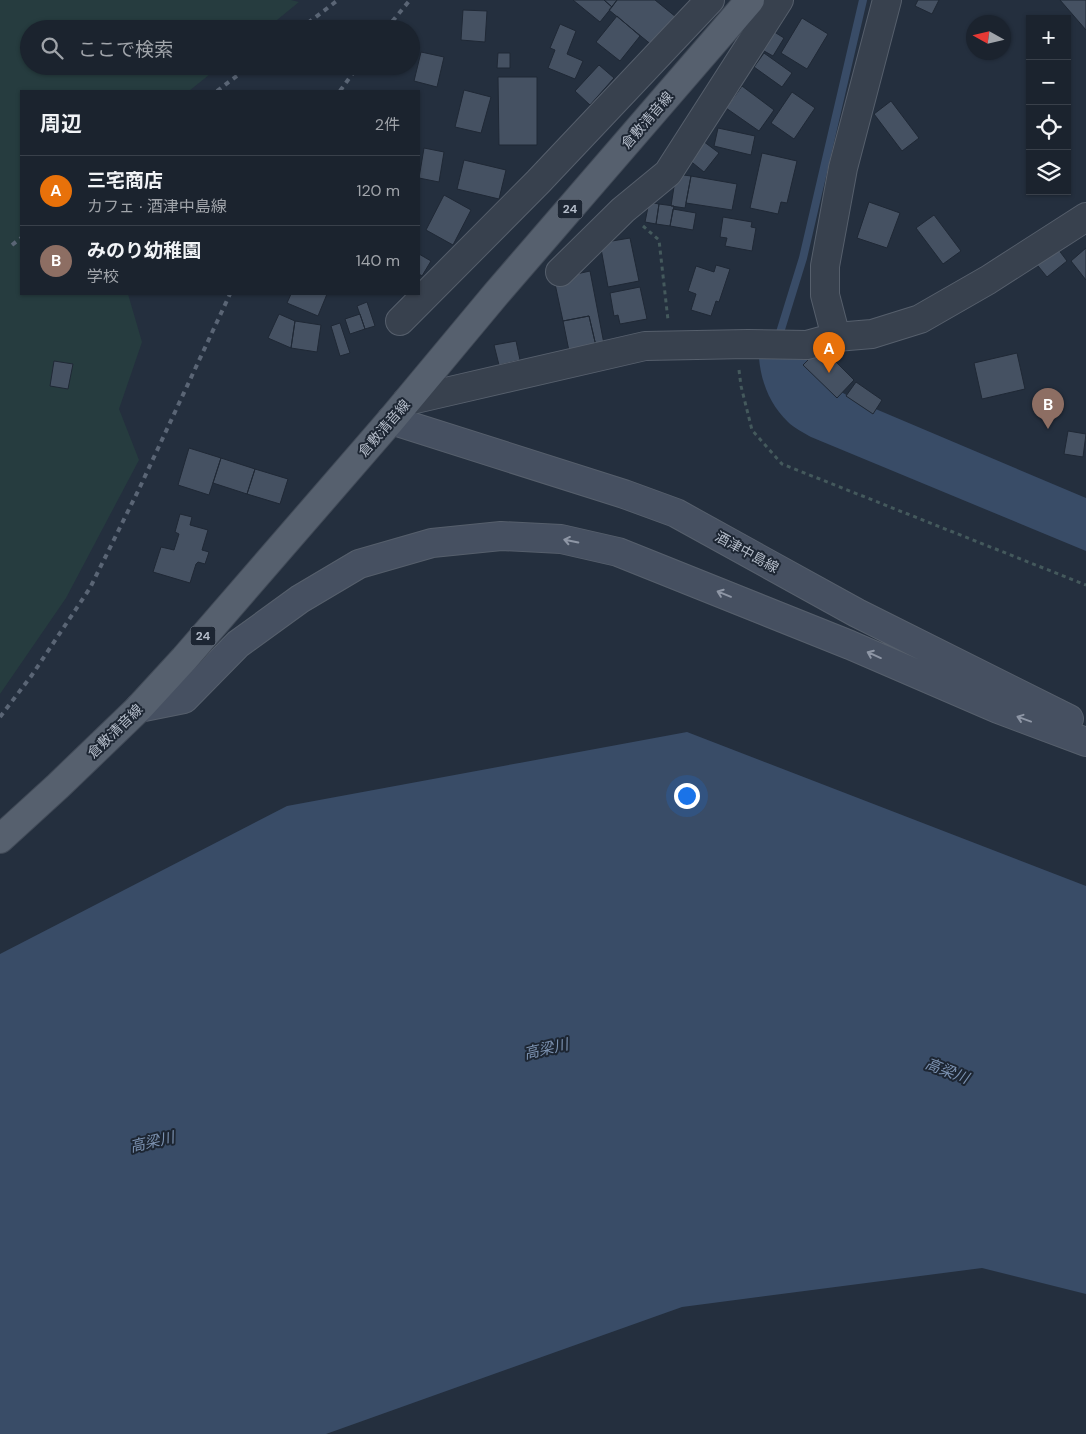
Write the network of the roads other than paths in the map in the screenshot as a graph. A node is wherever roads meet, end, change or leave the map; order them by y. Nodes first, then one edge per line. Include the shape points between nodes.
1 (710, 0) edge
2 (750, 0) edge
3 (779, 0) edge
4 (887, 0) edge
5 (1086, 217) edge
6 (560, 272) dead end
7 (400, 321) dead end
8 (836, 338) junction
9 (399, 410) junction
10 (139, 708) junction
11 (1086, 728) edge
12 (1086, 742) edge
13 (0, 839) edge

1 - 7 street via 538,182
2 - 9 main road, 倉敷清音線 / 24
3 - 6 street via 668,173 623,210
4 - 8 street via 843,168 825,266 825,296
5 - 8 street via 920,319 872,334
8 - 9 street via 807,345 645,346
9 - 10 main road, 倉敷清音線 / 24
9 - 11 main road, 酒津中島線 via 676,513 858,612
12 -> 10 main road via 998,709 850,644 618,552 561,539 501,536 432,543 359,564 300,599 238,644 184,699
10 - 13 main road, 倉敷清音線 / 24

